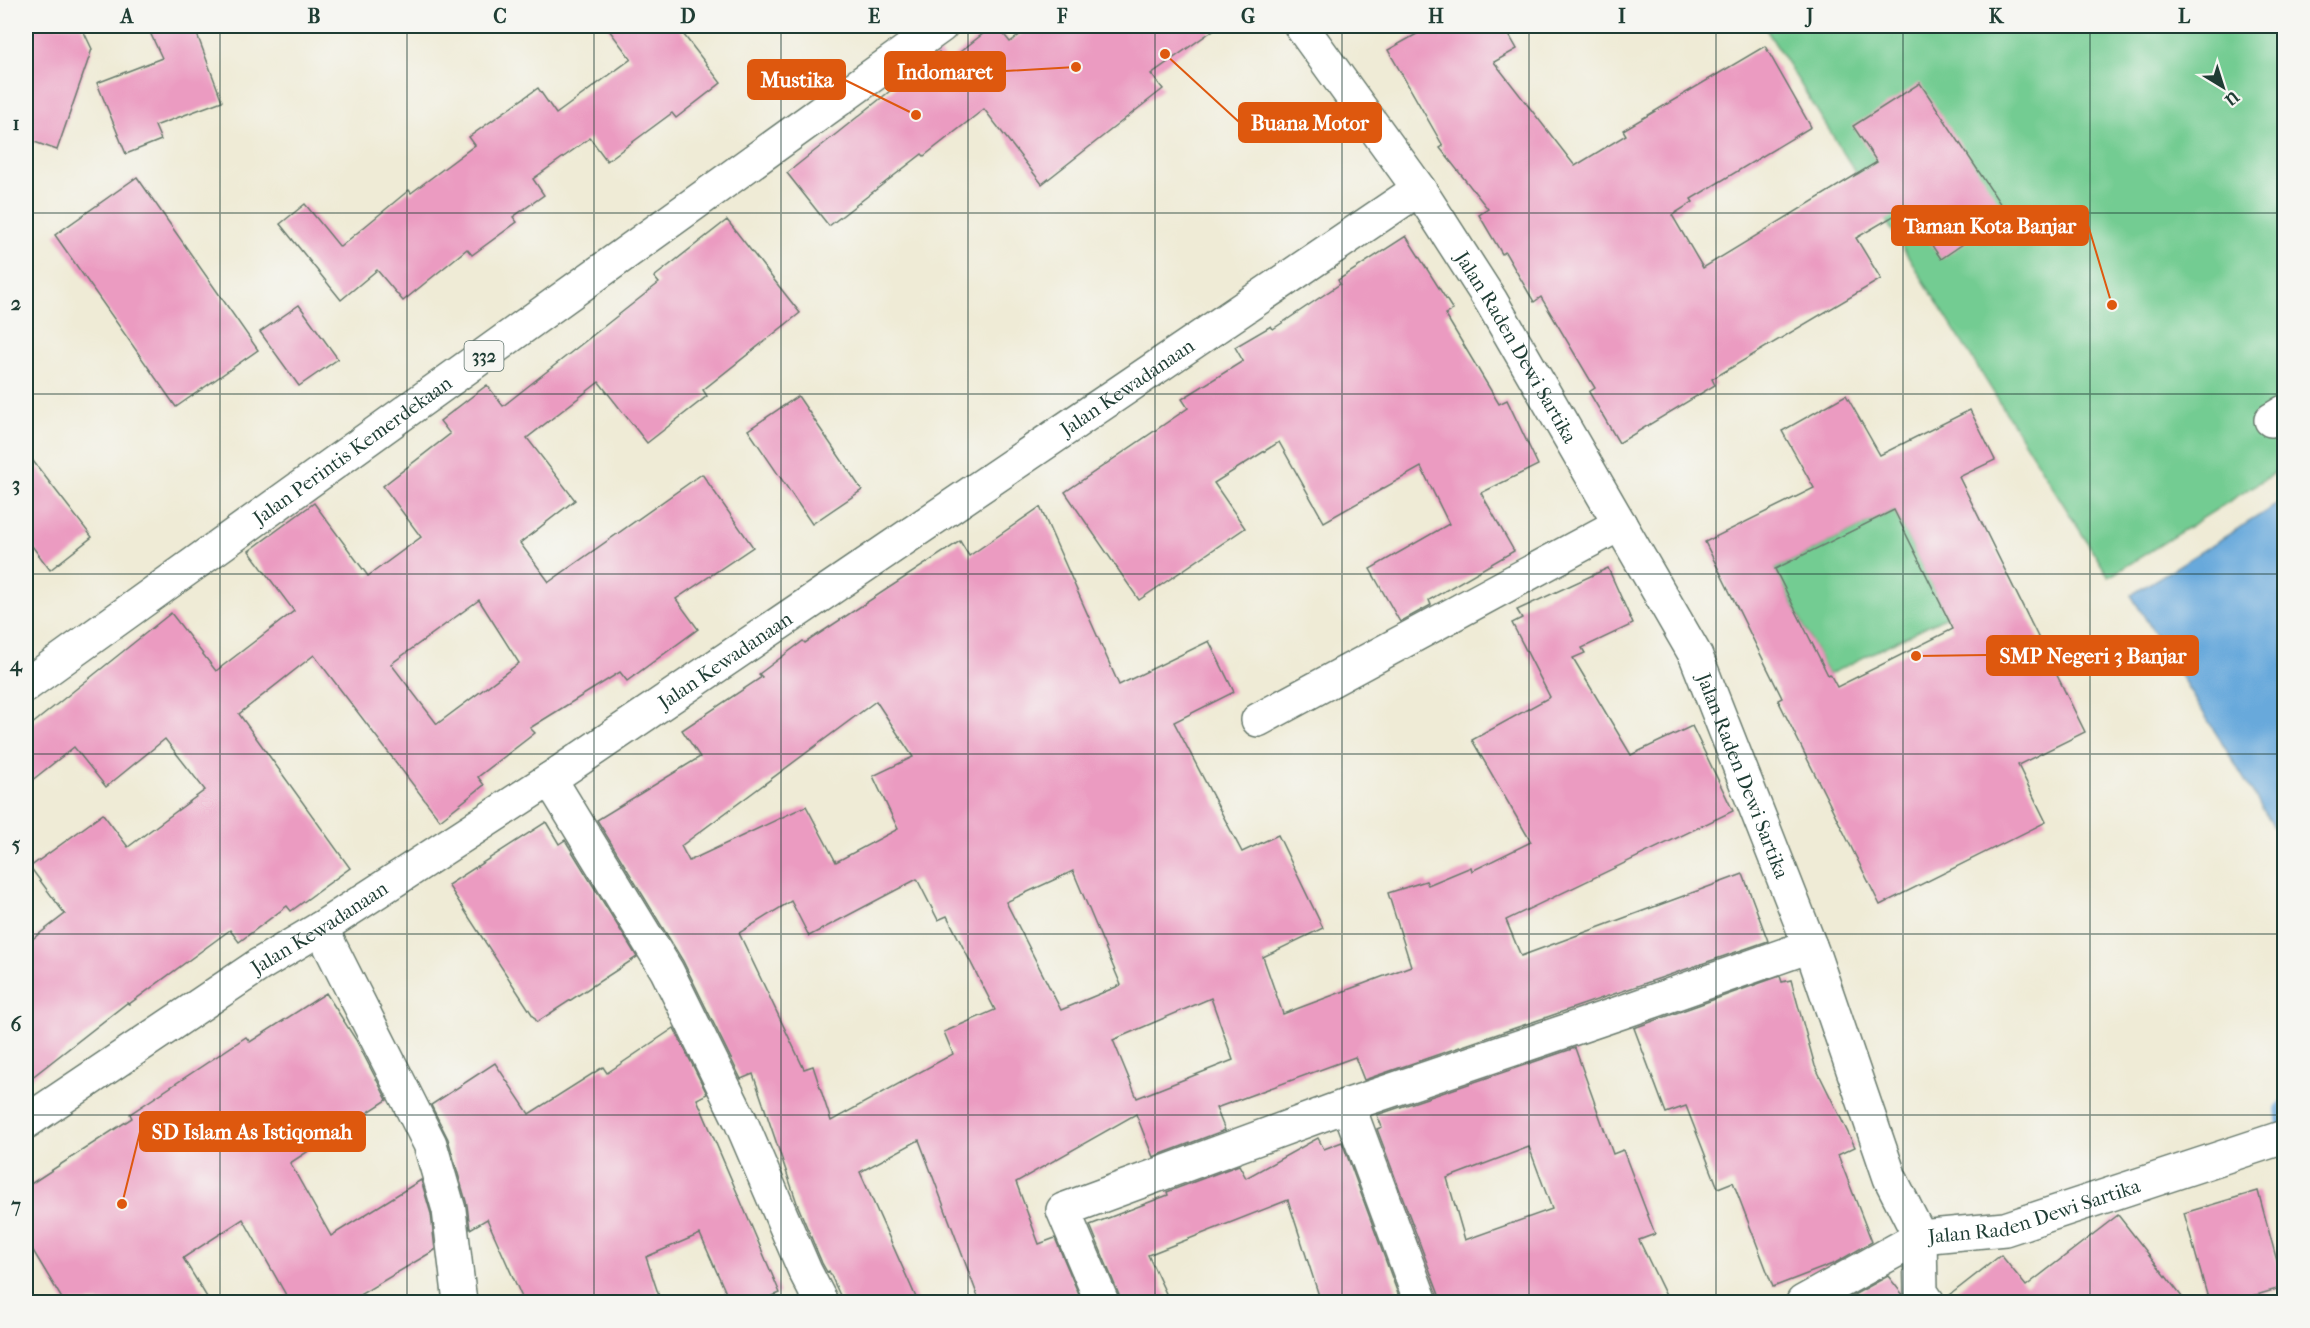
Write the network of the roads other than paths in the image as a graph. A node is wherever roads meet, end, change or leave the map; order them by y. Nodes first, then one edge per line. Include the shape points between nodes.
1 (941, 26) edge
2 (1301, 26) edge
3 (1419, 189) junction
4 (1620, 524) junction
5 (26, 685) edge
6 (1258, 720) dead end
7 (550, 779) junction
8 (321, 928) junction
9 (1810, 946) junction
10 (1348, 1105) junction
11 (26, 1122) edge
12 (2283, 1138) edge
13 (1920, 1237) junction
14 (460, 1302) edge
15 (821, 1302) edge
16 (1102, 1302) edge
17 (1421, 1302) edge
18 (1803, 1302) edge
19 (1928, 1302) edge

1 - 5 street, Jalan Perintis Kemerdekaan / 332
2 - 3 street, Jalan Raden Dewi Sartika
3 - 4 street, Jalan Raden Dewi Sartika via 1491,301
3 - 7 street, Jalan Kewadanaan
4 - 6 street
4 - 9 street, Jalan Raden Dewi Sartika via 1696,656
7 - 8 street, Jalan Kewadanaan
7 - 15 street via 667,971 741,1122
8 - 11 street, Jalan Kewadanaan via 259,965
8 - 14 street via 430,1144 449,1210
9 - 10 street
9 - 13 street, Jalan Raden Dewi Sartika via 1890,1178
10 - 16 street via 1063,1210
10 - 17 street
12 - 13 street, Jalan Raden Dewi Sartika via 2005,1229
13 - 18 street
13 - 19 street via 1920,1292

